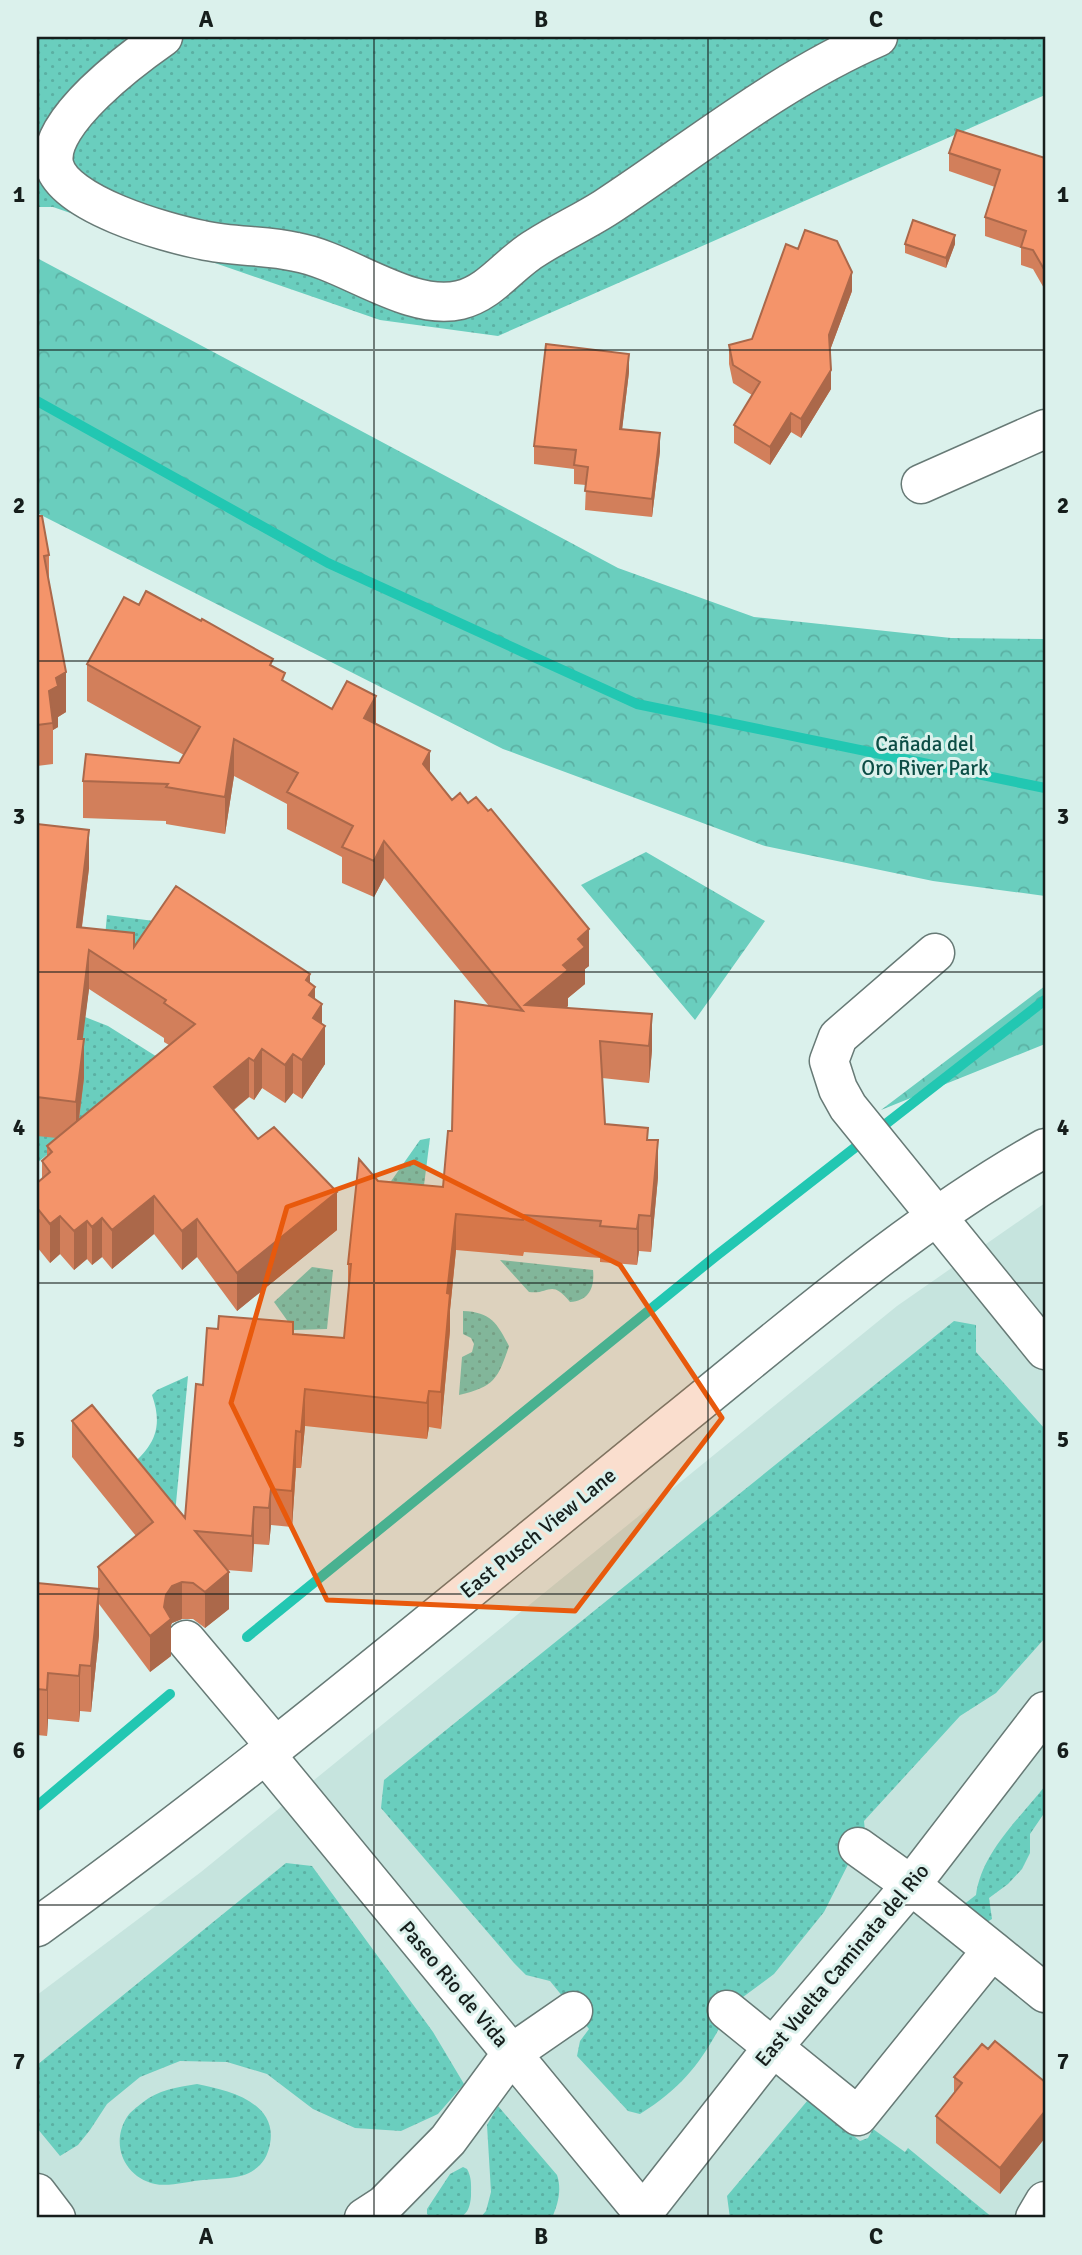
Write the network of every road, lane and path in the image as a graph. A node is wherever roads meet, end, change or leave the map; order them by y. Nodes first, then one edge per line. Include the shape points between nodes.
1 (163, 37) edge
2 (878, 37) edge
3 (1045, 429) edge
4 (921, 484) dead end
5 (935, 953) dead end
6 (1045, 1148) edge
7 (938, 1216) junction
8 (1045, 1350) edge
9 (186, 1640) dead end
10 (1045, 1711) edge
11 (271, 1751) junction
12 (858, 1847) dead end
13 (911, 1885) junction
14 (37, 1927) edge
15 (992, 1950) junction
16 (1045, 1993) edge
17 (727, 2010) dead end
18 (573, 2011) dead end
19 (773, 2047) junction
20 (512, 2053) junction
21 (37, 2193) edge
22 (1045, 2200) edge
23 (641, 2215) edge
24 (56, 2218) edge
25 (365, 2218) edge
26 (1035, 2218) edge

1 - 2 main road via 114,73 72,117 58,140 54,163 66,186 119,215 159,230 326,259 429,301 459,300 485,290 534,248 603,209 760,102 824,62
3 - 4 main road
5 - 7 main road via 838,1037 828,1061 848,1107
6 - 7 main road, East Pusch View Lane
7 - 8 main road
7 - 11 main road, East Pusch View Lane via 877,1259
9 - 11 main road, Paseo Rio de Vida
10 - 13 main road, East Vuelta Caminata del Rio
11 - 14 main road, East Pusch View Lane
11 - 20 main road, Paseo Rio de Vida
12 - 13 main road
13 - 15 main road
13 - 19 main road, East Vuelta Caminata del Rio
15 - 16 main road
15 - 19 main road via 858,2116
17 - 19 main road
18 - 20 main road
19 - 23 main road, East Vuelta Caminata del Rio
20 - 23 main road, Paseo Rio de Vida
20 - 25 main road via 448,2140 384,2205
21 - 24 main road
22 - 26 main road

